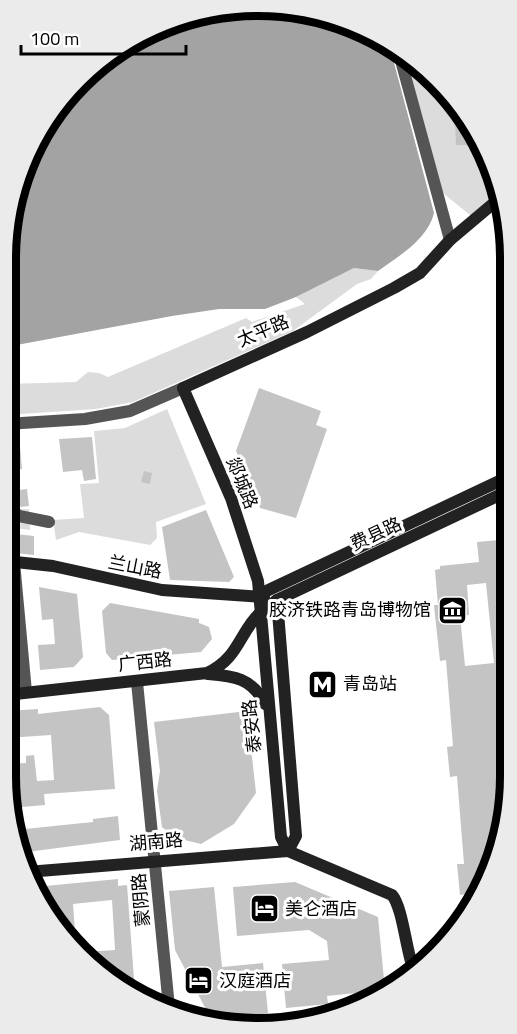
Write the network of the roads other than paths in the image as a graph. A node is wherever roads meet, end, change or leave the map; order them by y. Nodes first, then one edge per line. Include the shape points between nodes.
1 (402, 64) edge
2 (494, 202) edge
3 (450, 240) junction
4 (183, 388) junction
5 (16, 423) edge
6 (500, 481) edge
7 (500, 495) edge
8 (16, 513) edge
9 (50, 522) dead end
10 (16, 563) edge
11 (258, 595) junction
12 (277, 600) junction
13 (16, 611) edge
14 (259, 613) junction
15 (207, 673) junction
16 (137, 682) junction
17 (26, 692) junction
18 (16, 694) edge
19 (268, 711) junction
20 (288, 851) junction
21 (156, 860) junction
22 (36, 871) edge
23 (411, 963) edge
24 (169, 1000) edge

1 - 3 street
2 - 3 main road, 太平路
3 - 4 main road, 太平路 via 420,273 394,288
4 - 5 street, 太平路 via 130,411
4 - 11 main road, 郯城路 via 231,498 258,581
6 - 11 main road, 费县路
7 - 12 main road, 费县路
8 - 9 street
10 - 11 main road, 兰山路 via 53,566 174,592
11 - 12 main road
11 - 14 main road, 泰安路
12 - 14 main road, 费县路
12 - 20 main road, 泰安路 via 296,836
13 - 17 street
14 - 15 main road via 240,645
14 - 19 main road, 泰安路
15 - 16 main road, 广西路
15 - 19 main road via 249,682 259,691
16 - 17 main road, 广西路
16 - 21 street, 蒙阴路
17 - 18 main road, 广西路
19 - 20 main road, 泰安路 via 281,837
20 - 21 main road, 湖南路
20 - 23 main road via 392,895 397,901
21 - 22 main road, 湖南路
21 - 24 street, 蒙阴路

